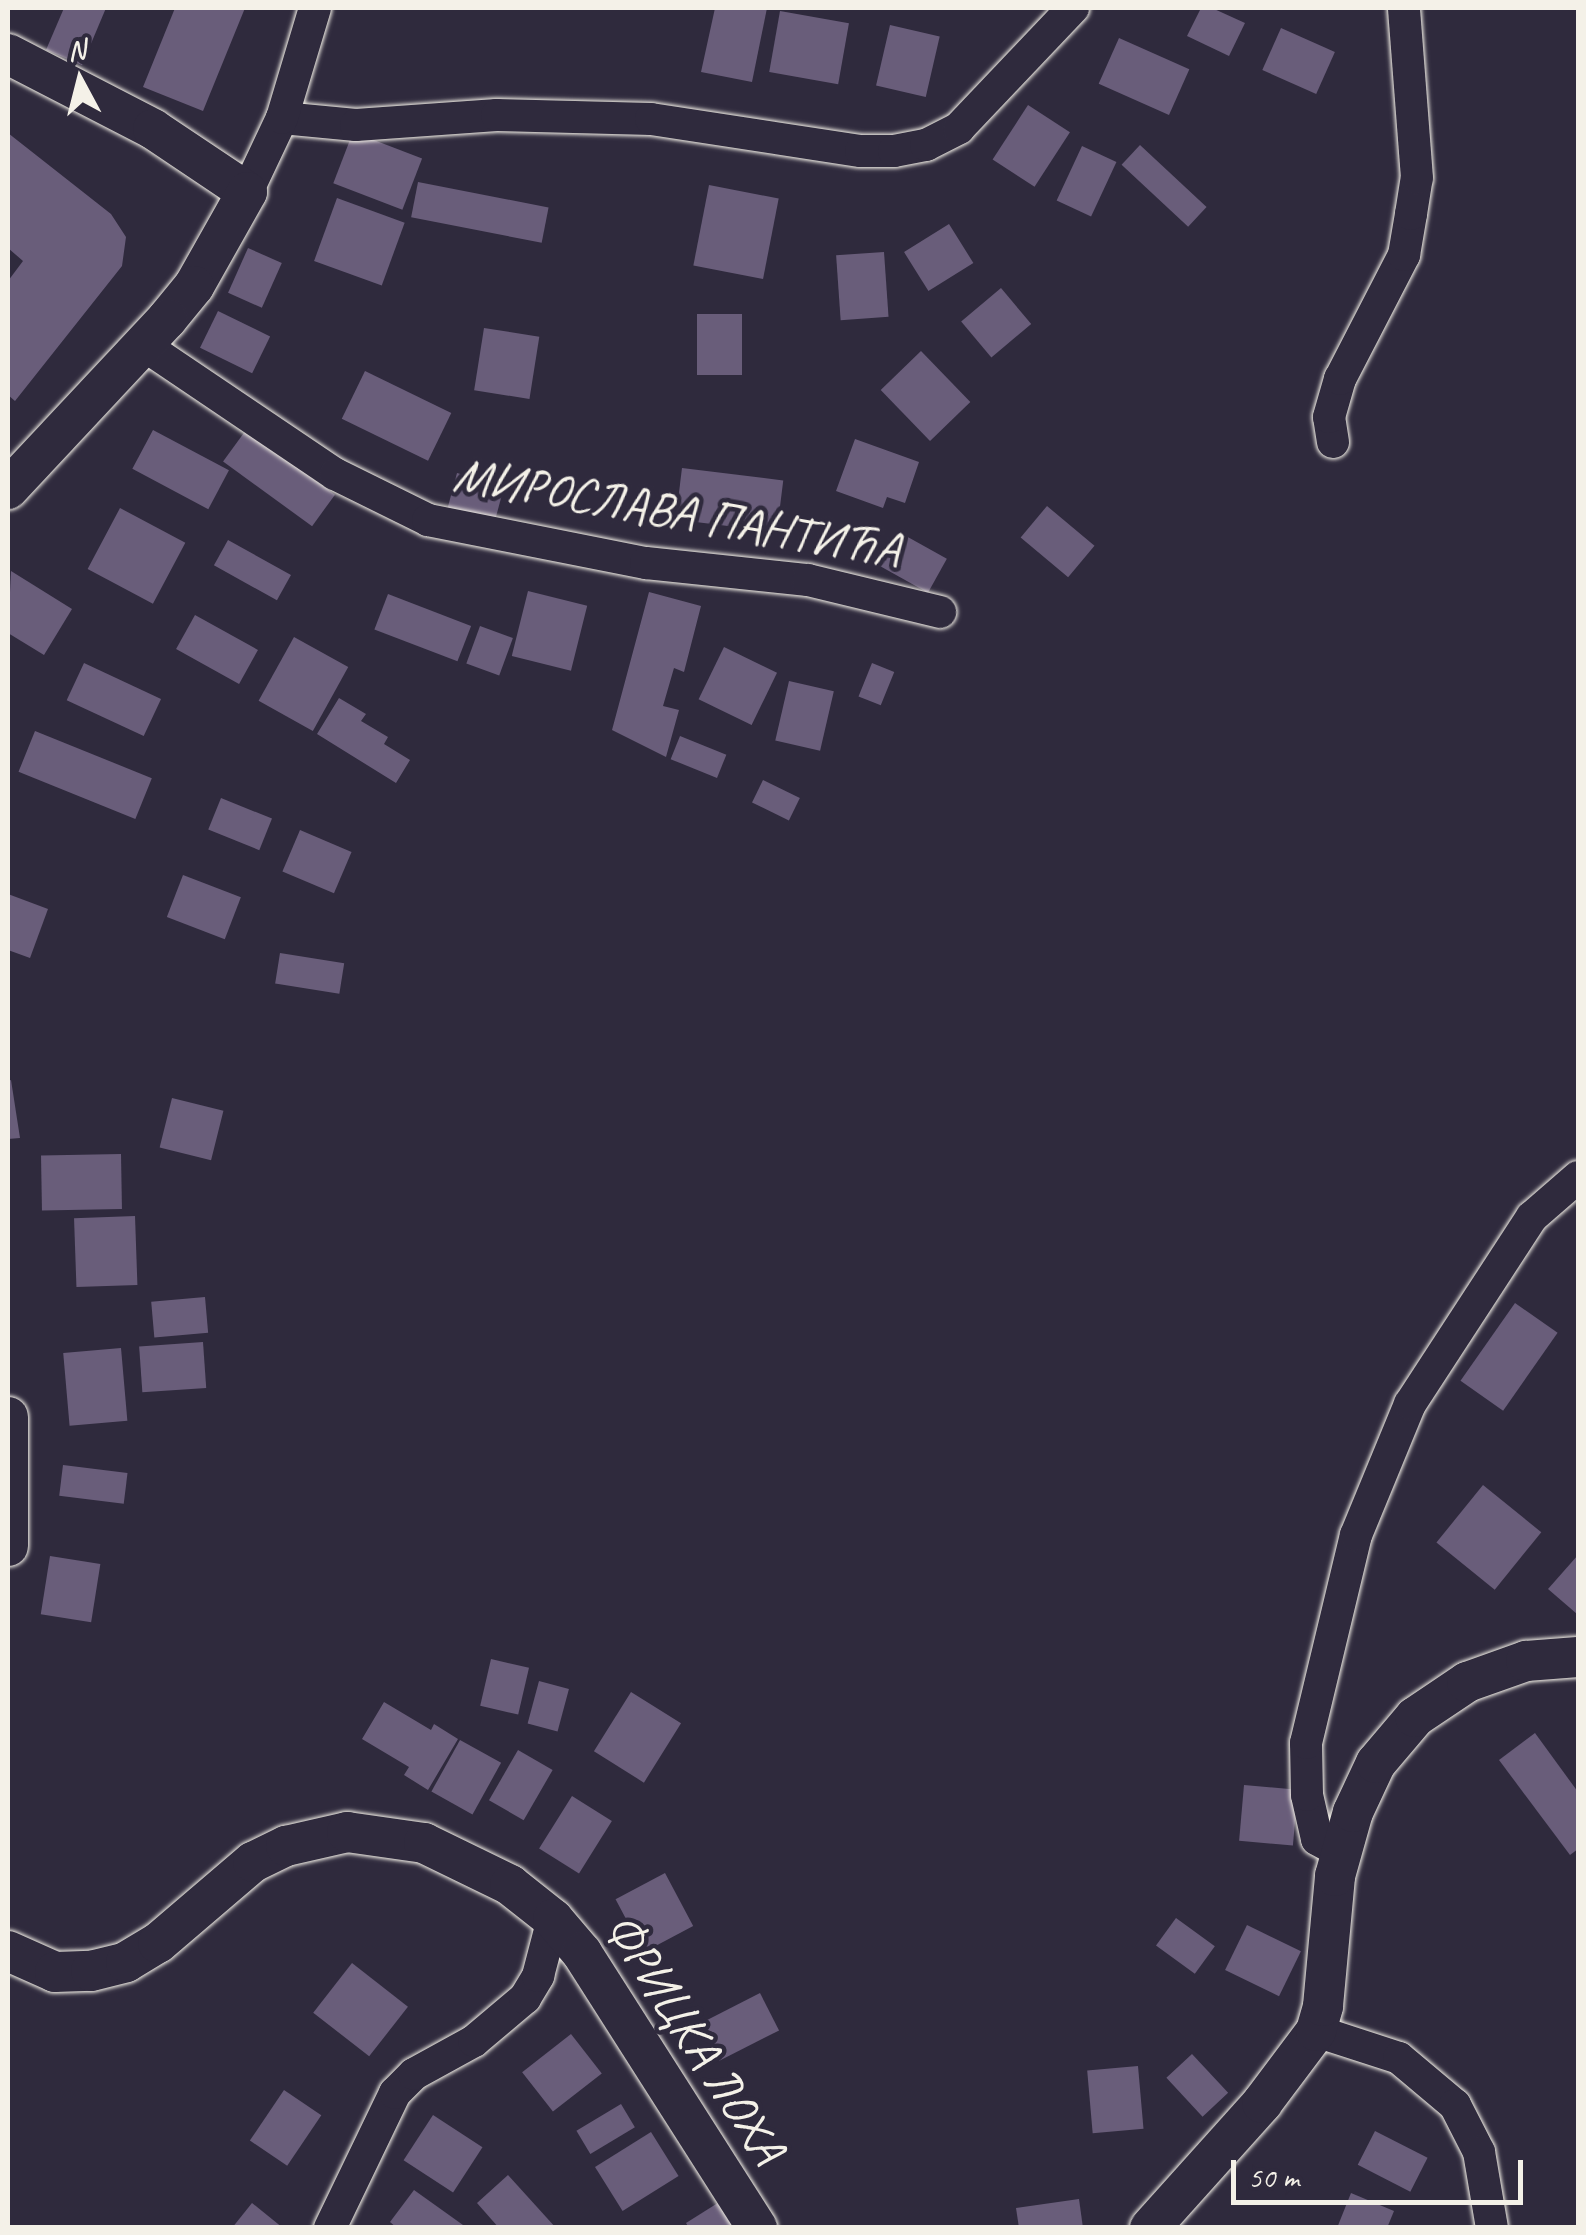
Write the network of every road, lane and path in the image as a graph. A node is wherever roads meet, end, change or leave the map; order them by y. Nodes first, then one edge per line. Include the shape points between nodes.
1 (315, 8) edge
2 (1073, 8) edge
3 (1404, 8) edge
4 (8, 54) edge
5 (282, 118) junction
6 (247, 192) junction
7 (144, 346) junction
8 (1333, 442) dead end
9 (8, 488) edge
10 (940, 612) dead end
11 (1578, 1177) edge
12 (8, 1417) edge
13 (8, 1546) edge
14 (1578, 1657) edge
15 (1341, 1852) junction
16 (553, 1919) junction
17 (8, 1954) edge
18 (1316, 2031) junction
19 (330, 2228) edge
20 (757, 2228) edge
21 (1150, 2228) edge
22 (1492, 2228) edge

1 - 5 street
2 - 5 street via 959,128 926,145 894,151 634,118 497,115 356,125
3 - 8 street via 1417,178 1412,214 1404,255 1340,379 1329,417
4 - 6 street via 153,129
5 - 6 street
6 - 7 street via 194,286
7 - 9 street
7 - 10 street, МИРОСЛАВА ПАНТИЋА via 335,474 428,520 646,563 821,582
11 - 15 street via 1532,1217 1410,1404 1356,1535 1306,1743 1317,1839
12 - 13 street
14 - 15 street via 1526,1662 1481,1677 1415,1717 1360,1791
15 - 18 street
16 - 17 street, ФРИЦКА ЛОХА via 467,1860 403,1838 348,1832 316,1836 252,1862 158,1944 126,1962 55,1972
16 - 19 street via 525,1998 395,2093
16 - 20 street, ФРИЦКА ЛОХА via 608,1990
18 - 21 street via 1262,2103
18 - 22 street via 1398,2058 1455,2105 1478,2152

